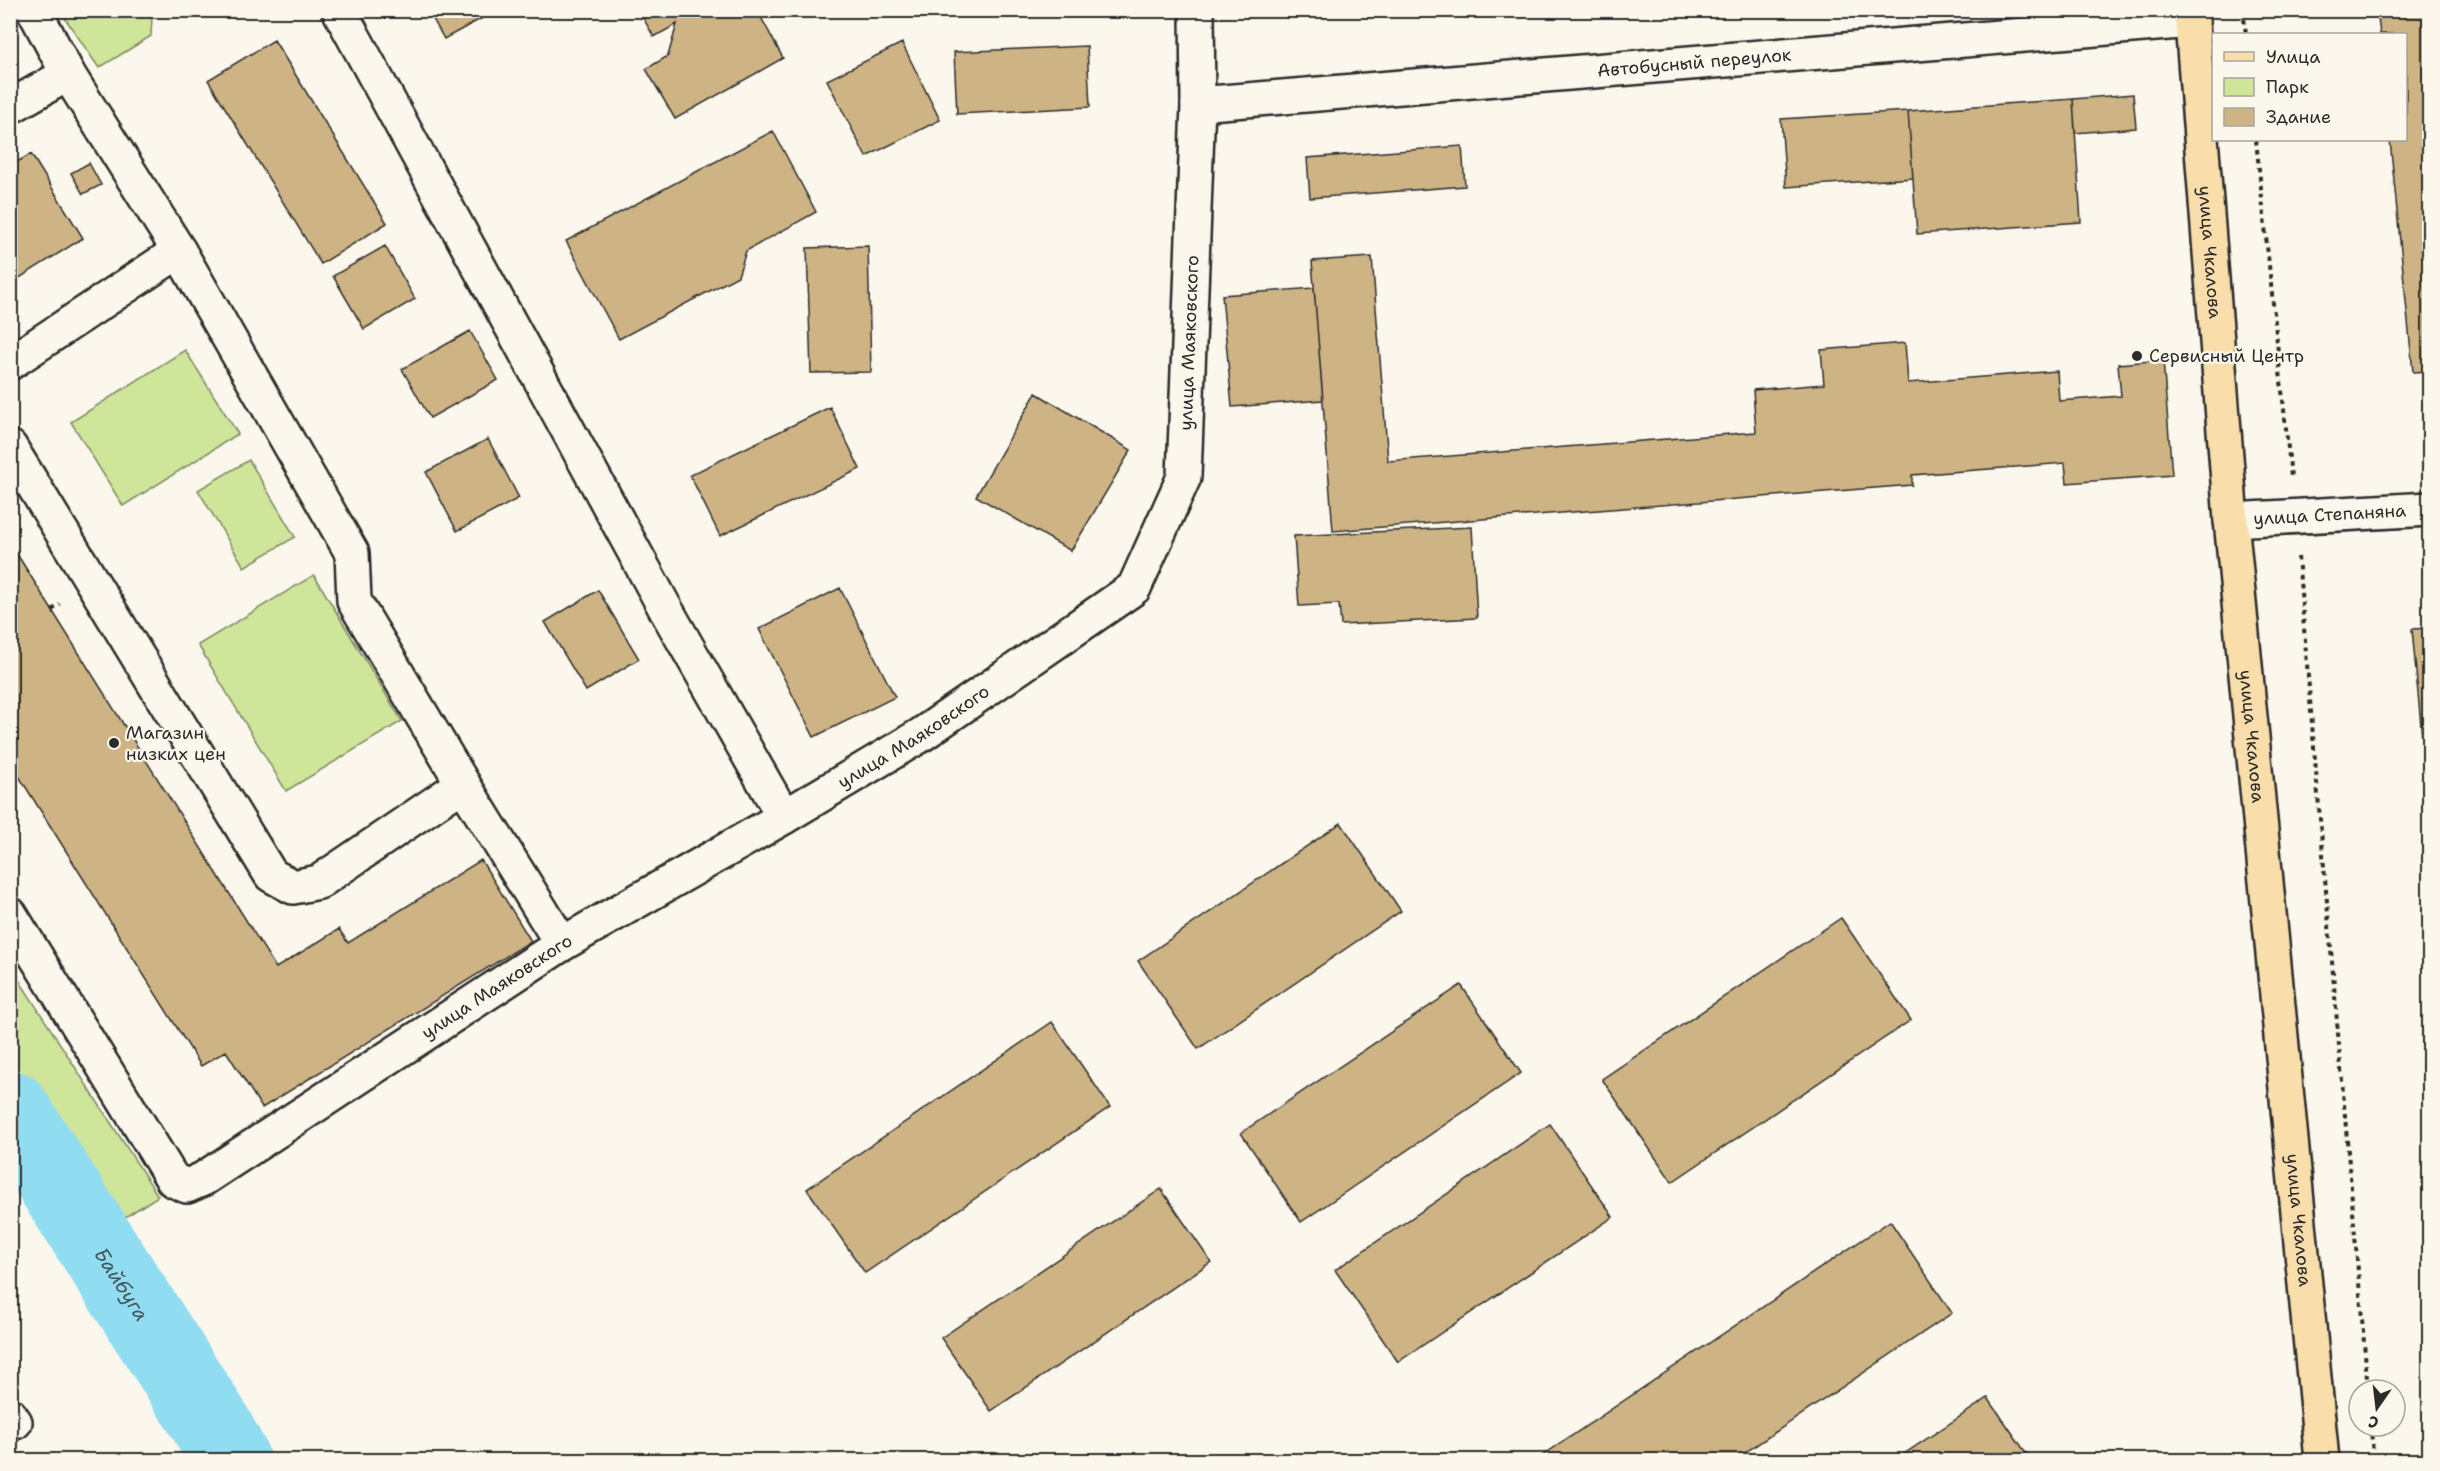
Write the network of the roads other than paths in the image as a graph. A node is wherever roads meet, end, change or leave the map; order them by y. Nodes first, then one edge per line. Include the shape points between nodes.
1 (34, 10) edge
2 (339, 10) edge
3 (1197, 10) edge
4 (2191, 16) edge
5 (68, 74) junction
6 (1198, 104) junction
7 (10, 107) edge
8 (179, 251) junction
9 (10, 363) edge
10 (10, 447) edge
11 (2430, 509) edge
12 (2231, 520) junction
13 (463, 784) junction
14 (784, 817) junction
15 (10, 914) edge
16 (562, 944) junction
17 (2322, 1461) edge

1 - 5 street
2 - 14 street via 659,598
3 - 6 street, улица Маяковского
4 - 6 street, Автобусный переулок
4 - 12 main road, улица Чкалова
5 - 7 street
5 - 8 street
6 - 14 street, улица Маяковского via 1184,477 1134,588 921,735
8 - 9 street
8 - 13 street via 352,553 354,601
10 - 13 street via 271,875 293,887 319,882
11 - 12 street, улица Степаняна
12 - 17 main road, улица Чкалова
13 - 16 street
14 - 16 street, улица Маяковского
15 - 16 street, улица Маяковского via 173,1180 187,1186 213,1173

